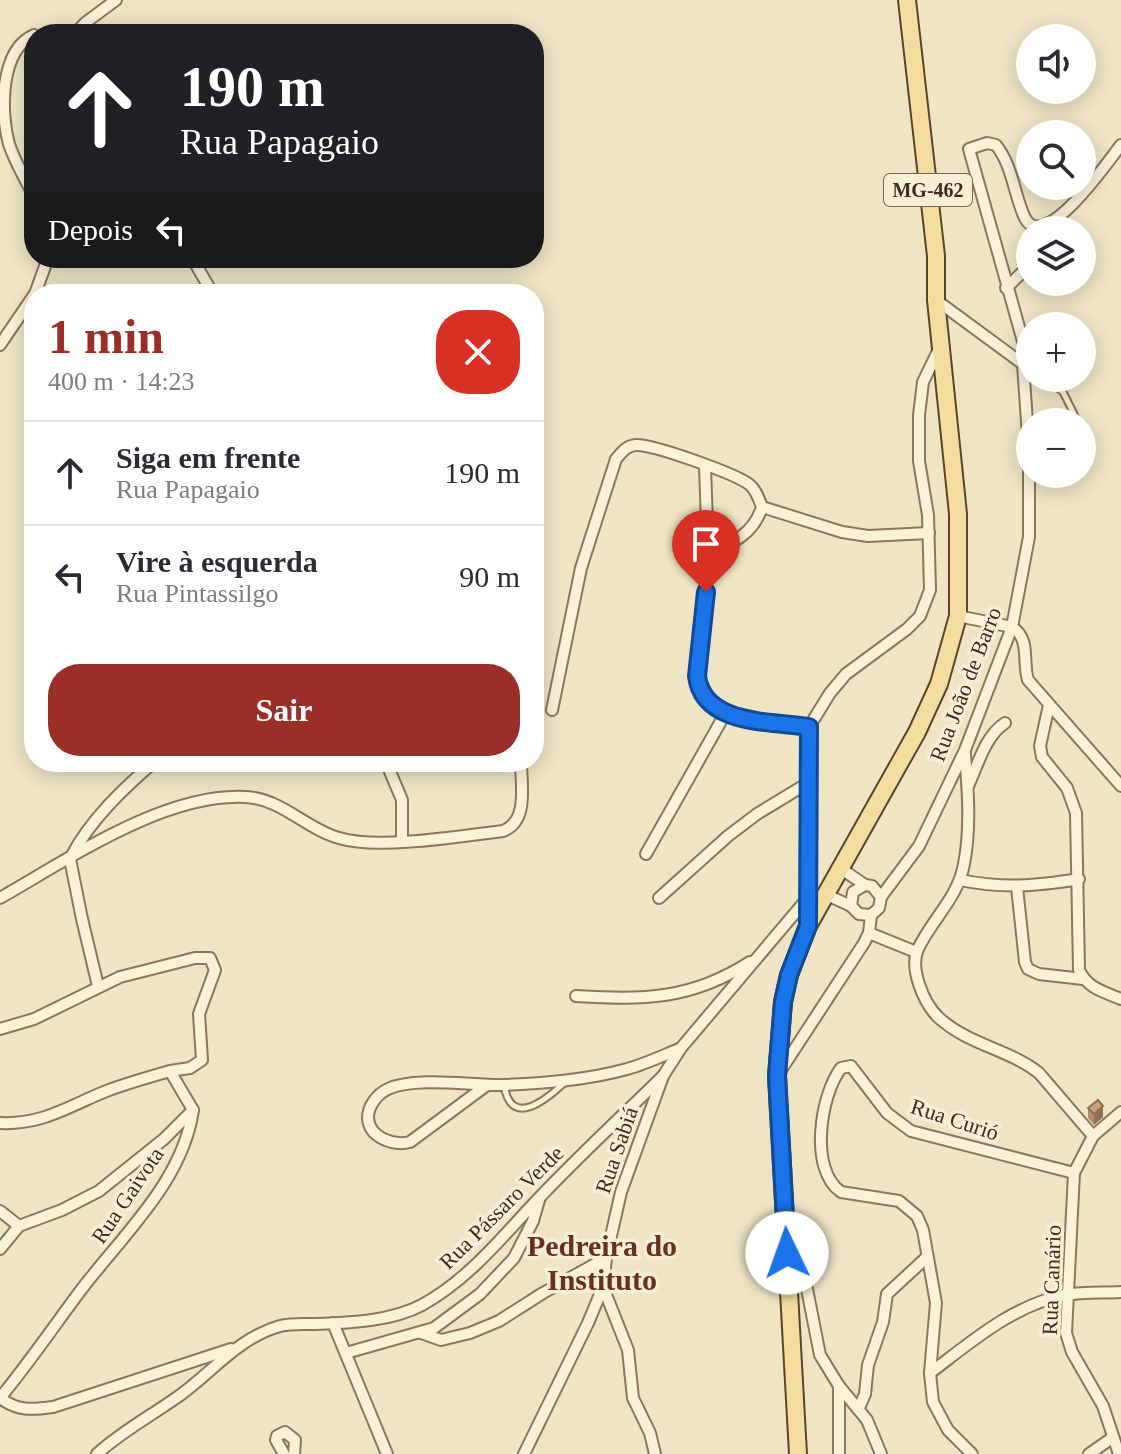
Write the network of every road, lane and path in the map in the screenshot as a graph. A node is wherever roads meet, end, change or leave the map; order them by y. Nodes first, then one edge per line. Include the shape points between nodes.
1 (116, 0) edge
2 (907, 0) edge
3 (84, 24) edge
4 (24, 39) edge
5 (1121, 145) edge
6 (24, 176) edge
7 (1026, 216) edge
8 (1059, 216) edge
9 (1016, 278) edge
10 (1006, 288) junction
11 (936, 300) junction
12 (24, 310) edge
13 (1016, 316) edge
14 (0, 345) edge
15 (941, 346) junction
16 (1016, 359) edge
17 (1027, 392) edge
18 (705, 466) junction
19 (762, 507) junction
20 (929, 533) junction
21 (708, 553) junction
22 (958, 616) junction
23 (1012, 627) junction
24 (1049, 705) junction
25 (552, 710) dead end
26 (725, 714) junction
27 (1005, 723) dead end
28 (809, 727) junction
29 (965, 750) junction
30 (142, 772) edge
31 (390, 772) edge
32 (521, 772) edge
33 (808, 783) junction
34 (1121, 786) edge
35 (968, 787) junction
36 (402, 841) junction
37 (646, 854) dead end
38 (70, 859) junction
39 (840, 868) junction
40 (1079, 879) junction
41 (960, 880) junction
42 (865, 885) junction
43 (1017, 887) junction
44 (825, 894) junction
45 (881, 897) junction
46 (0, 898) edge
47 (659, 898) dead end
48 (806, 900) junction
49 (851, 906) junction
50 (871, 915) junction
51 (808, 926) junction
52 (869, 933) junction
53 (916, 952) junction
54 (758, 957) junction
55 (1083, 979) junction
56 (98, 986) junction
57 (576, 996) dead end
58 (1121, 999) edge
59 (0, 1029) edge
60 (681, 1048) junction
61 (170, 1071) junction
62 (663, 1076) junction
63 (777, 1076) junction
64 (566, 1082) junction
65 (487, 1085) junction
66 (504, 1085) junction
67 (193, 1110) junction
68 (1121, 1112) edge
69 (0, 1123) edge
70 (1093, 1136) junction
71 (1074, 1173) junction
72 (540, 1196) junction
73 (0, 1211) edge
74 (19, 1226) junction
75 (0, 1249) edge
76 (787, 1253) junction
77 (927, 1257) junction
78 (606, 1258) junction
79 (603, 1287) junction
80 (1121, 1292) edge
81 (1067, 1295) junction
82 (333, 1323) junction
83 (421, 1333) junction
84 (236, 1347) junction
85 (346, 1353) junction
86 (930, 1373) junction
87 (839, 1386) junction
88 (0, 1398) edge
89 (859, 1408) junction
90 (1112, 1438) junction
91 (97, 1454) edge
92 (284, 1454) edge
93 (294, 1454) edge
94 (387, 1454) edge
95 (524, 1454) edge
96 (655, 1454) edge
97 (798, 1454) edge
98 (839, 1454) edge
99 (881, 1454) edge
100 (972, 1454) edge
101 (1089, 1454) edge
102 (1119, 1454) edge

1 - 3 street
2 - 11 main road, MG-462 via 936,256
4 - 6 street via 7,66 3,103 10,147
5 - 8 street
7 - 10 street, Rua João de Barro via 996,145 969,148
9 - 10 street
10 - 13 street, Rua João de Barro
11 - 15 main road, MG-462
11 - 16 street
12 - 14 street
15 - 20 street via 923,382 919,415
15 - 22 main road, MG-462 via 958,514
17 - 23 street, Rua João de Barro via 1029,537
18 - 19 street via 753,487
18 - 21 street
18 - 25 street via 640,445 623,450 616,459 581,568
19 - 20 street via 842,532
19 - 21 street via 743,537
20 - 28 street via 930,590 920,616 846,674
21 - 26 street via 698,686
22 - 23 street
22 - 39 main road, MG-462 via 923,720
23 - 24 street via 1023,636 1028,680
23 - 29 street, Rua João de Barro
24 - 34 street
24 - 40 street via 1040,746 1073,801
26 - 28 street
26 - 37 street
27 - 35 street via 988,743
28 - 33 street
29 - 35 street
29 - 45 street, Rua João de Barro via 919,846
30 - 38 street via 94,822
31 - 36 street via 402,800
32 - 36 street via 521,813 514,826
33 - 47 street via 728,836
33 - 48 street
35 - 41 street
36 - 38 street via 338,838 247,796 156,814
38 - 46 street
38 - 56 street
39 - 42 street
39 - 44 main road, MG-462
40 - 43 street
40 - 55 street via 1077,960
41 - 43 street
41 - 53 street
42 - 45 street
42 - 49 street via 853,892
43 - 55 street via 1028,969
44 - 49 street
44 - 51 main road, MG-462
45 - 50 street, Rua João de Barro
48 - 51 street
48 - 54 street, Rua Sabiá
49 - 50 street via 859,914
50 - 52 street, Rua João de Barro
51 - 63 main road, MG-462 via 783,1002
52 - 53 street
52 - 63 street, Rua João de Barro
53 - 70 street via 919,982 930,1008 962,1034 1030,1065
54 - 57 street via 711,983 647,999
54 - 60 street, Rua Sabiá
55 - 58 street
56 - 59 street via 34,1019
56 - 61 street via 141,971 210,958 216,966 199,1014 204,1054 198,1065
60 - 62 street, Rua Sabiá
60 - 64 street via 629,1069
61 - 67 street
61 - 69 street via 108,1090 46,1118
62 - 72 street, Rua Pássaro Verde
62 - 78 street, Rua Sabiá via 621,1192
63 - 76 main road, MG-462
64 - 66 street
64 - 66 lane via 523,1109 511,1104
65 - 65 street via 451,1082 389,1088 374,1100 368,1122 391,1143 410,1142
65 - 66 street
67 - 74 street via 99,1191
67 - 88 street, Rua Gaivota via 187,1139 157,1192
68 - 70 street, Rua Canário
70 - 71 street, Rua Canário
71 - 77 street, Rua Curió via 911,1131 887,1113 848,1065 836,1074 824,1108 824,1172 841,1192 910,1207 923,1230
71 - 81 street, Rua Canário
72 - 82 street, Rua Pássaro Verde via 496,1247 433,1298 406,1312
72 - 83 street via 527,1233 492,1284
73 - 74 street
74 - 75 street
76 - 87 street via 807,1289 820,1355
76 - 97 main road, MG-462
77 - 86 street via 937,1316
77 - 89 street via 887,1294
78 - 79 street, Rua Sabiá
78 - 83 street via 470,1333 441,1340
79 - 95 street
79 - 96 street, Rua Sabiá via 628,1350 633,1398
80 - 81 street
81 - 86 street via 1006,1318
81 - 90 street, Rua Canário via 1068,1343 1103,1406
82 - 84 street, Rua Pássaro Verde via 281,1326
82 - 85 street
83 - 85 street
84 - 88 street, Rua Gaivota via 53,1407 14,1408
84 - 91 street, Rua Pássaro Verde via 192,1386
85 - 94 street
86 - 100 street via 938,1414
87 - 89 street
87 - 98 street
89 - 99 street
90 - 101 street
90 - 102 street, Rua Canário
92 - 93 street via 276,1440 285,1432 295,1440

